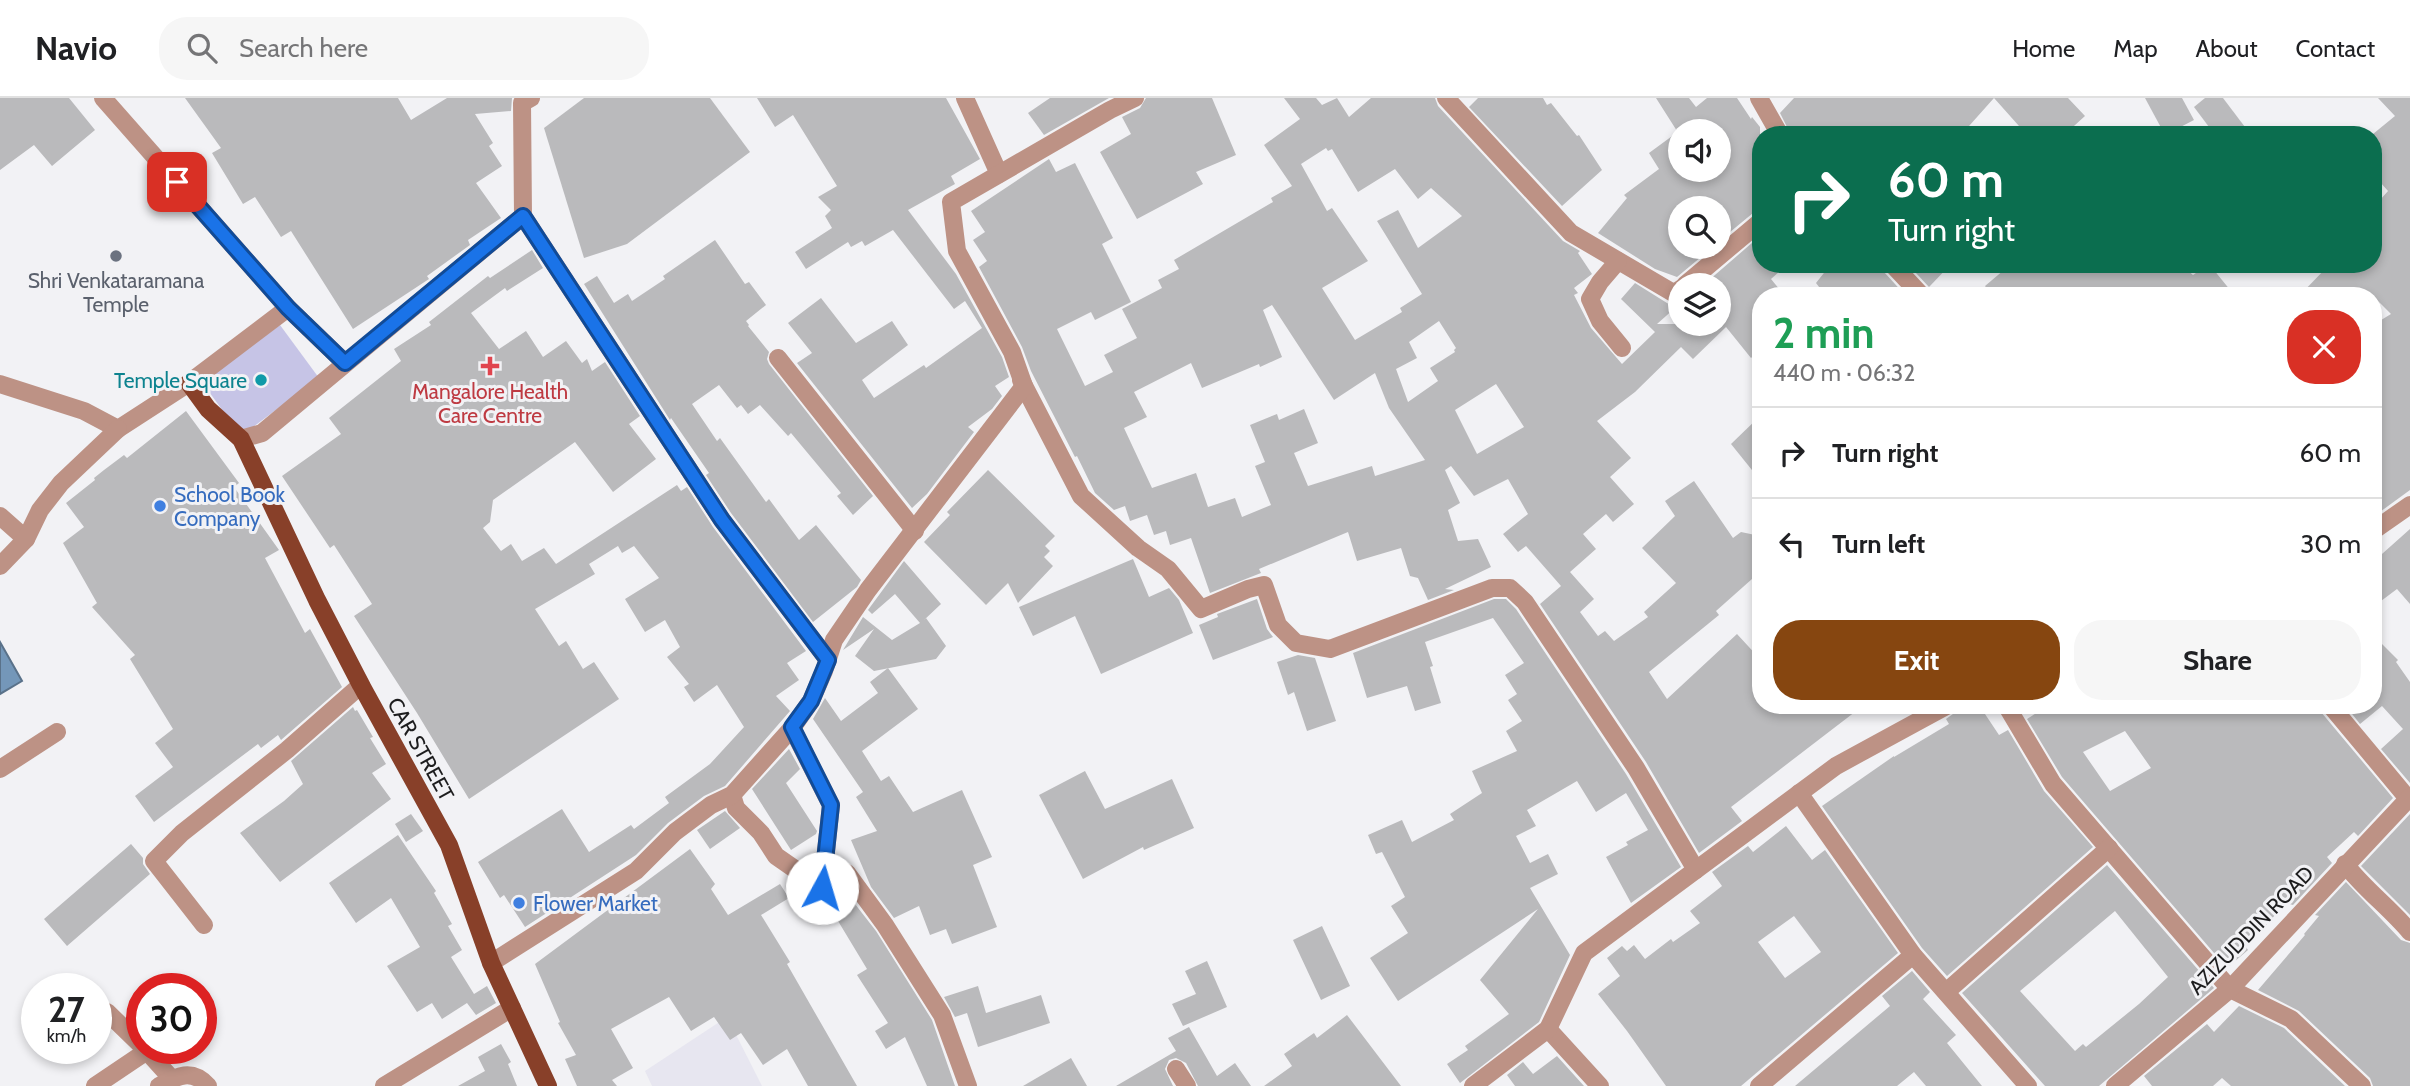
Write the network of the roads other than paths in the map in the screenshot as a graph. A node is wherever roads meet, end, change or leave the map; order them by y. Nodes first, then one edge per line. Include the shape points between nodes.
1 (103, 98) edge
2 (965, 98) edge
3 (1135, 98) edge
4 (1446, 98) edge
5 (1759, 98) edge
6 (524, 100) edge
7 (1775, 126) edge
8 (999, 174) junction
9 (523, 216) junction
10 (1752, 229) edge
11 (1618, 261) junction
12 (1699, 273) edge
13 (1900, 273) edge
14 (1914, 287) edge
15 (1668, 290) edge
16 (288, 308) junction
17 (1622, 348) dead end
18 (778, 358) dead end
19 (345, 363) junction
20 (1021, 380) junction
21 (189, 383) junction
22 (0, 384) edge
23 (118, 429) junction
24 (241, 439) junction
25 (2410, 505) edge
26 (0, 516) edge
27 (2382, 525) edge
28 (915, 530) junction
29 (26, 538) junction
30 (0, 566) edge
31 (814, 640) junction
32 (834, 640) junction
33 (828, 660) junction
34 (360, 685) junction
35 (1931, 714) edge
36 (2011, 714) edge
37 (2338, 714) edge
38 (792, 727) junction
39 (57, 732) dead end
40 (0, 769) edge
41 (1799, 793) junction
42 (732, 794) junction
43 (2409, 799) edge
44 (2109, 848) junction
45 (2345, 864) junction
46 (1696, 870) junction
47 (822, 888) junction
48 (204, 925) dead end
49 (2410, 932) edge
50 (1913, 955) junction
51 (491, 962) junction
52 (2230, 989) junction
53 (1945, 992) junction
54 (512, 1008) junction
55 (112, 1017) edge
56 (1548, 1029) junction
57 (126, 1030) edge
58 (126, 1062) edge
59 (154, 1064) edge
60 (1176, 1069) dead end
61 (166, 1083) edge
62 (95, 1086) edge
63 (208, 1086) edge
64 (384, 1086) edge
65 (548, 1086) edge
66 (968, 1086) edge
67 (1187, 1086) edge
68 (1473, 1086) edge
69 (1600, 1086) edge
70 (1759, 1086) edge
71 (2028, 1086) edge
72 (2115, 1086) edge
73 (2362, 1086) edge

1 - 16 street
2 - 8 street
3 - 8 street
4 - 11 street via 1571,233
5 - 7 street
6 - 9 street
8 - 20 street via 951,202 957,251 1012,352
9 - 19 street
9 - 31 street via 722,520
10 - 12 street
11 - 15 street
11 - 17 street via 1590,299 1600,321
13 - 14 street
16 - 19 street
16 - 21 street
18 - 28 street
19 - 24 street via 262,433
20 - 28 street via 1024,386
20 - 46 street via 1081,496 1168,569 1201,608 1264,585 1278,625 1296,643 1330,649 1492,588 1510,588 1525,602 1636,768
21 - 23 street
21 - 24 main road via 208,409
22 - 23 street via 84,411
23 - 29 street via 61,483
24 - 34 main road, CAR STREET
25 - 27 street
26 - 29 street
28 - 32 street
29 - 30 street
31 - 32 street
31 - 33 street
32 - 33 street
33 - 38 street via 811,701
34 - 48 street via 182,833 154,862
34 - 51 main road, CAR STREET via 449,845
35 - 41 street via 1836,766
36 - 44 street via 2053,784
37 - 43 street
38 - 42 street
38 - 47 street via 831,805
39 - 40 street
41 - 46 street
41 - 50 street
42 - 47 street via 736,808 776,856
42 - 51 street via 675,832 636,871
43 - 45 street, AZIZUDDIN ROAD
44 - 52 street
44 - 53 street
45 - 49 street
45 - 52 street, AZIZUDDIN ROAD
46 - 56 street via 1584,953
47 - 66 street via 847,873 942,1015
50 - 53 street
50 - 70 street
51 - 54 main road, CAR STREET
52 - 72 street, AZIZUDDIN ROAD
52 - 73 street via 2291,1018
53 - 71 street
54 - 64 street
54 - 65 main road, CAR STREET
55 - 57 street
56 - 68 street
56 - 69 street
58 - 62 street
59 - 61 street
60 - 67 street
61 - 63 street via 193,1075

